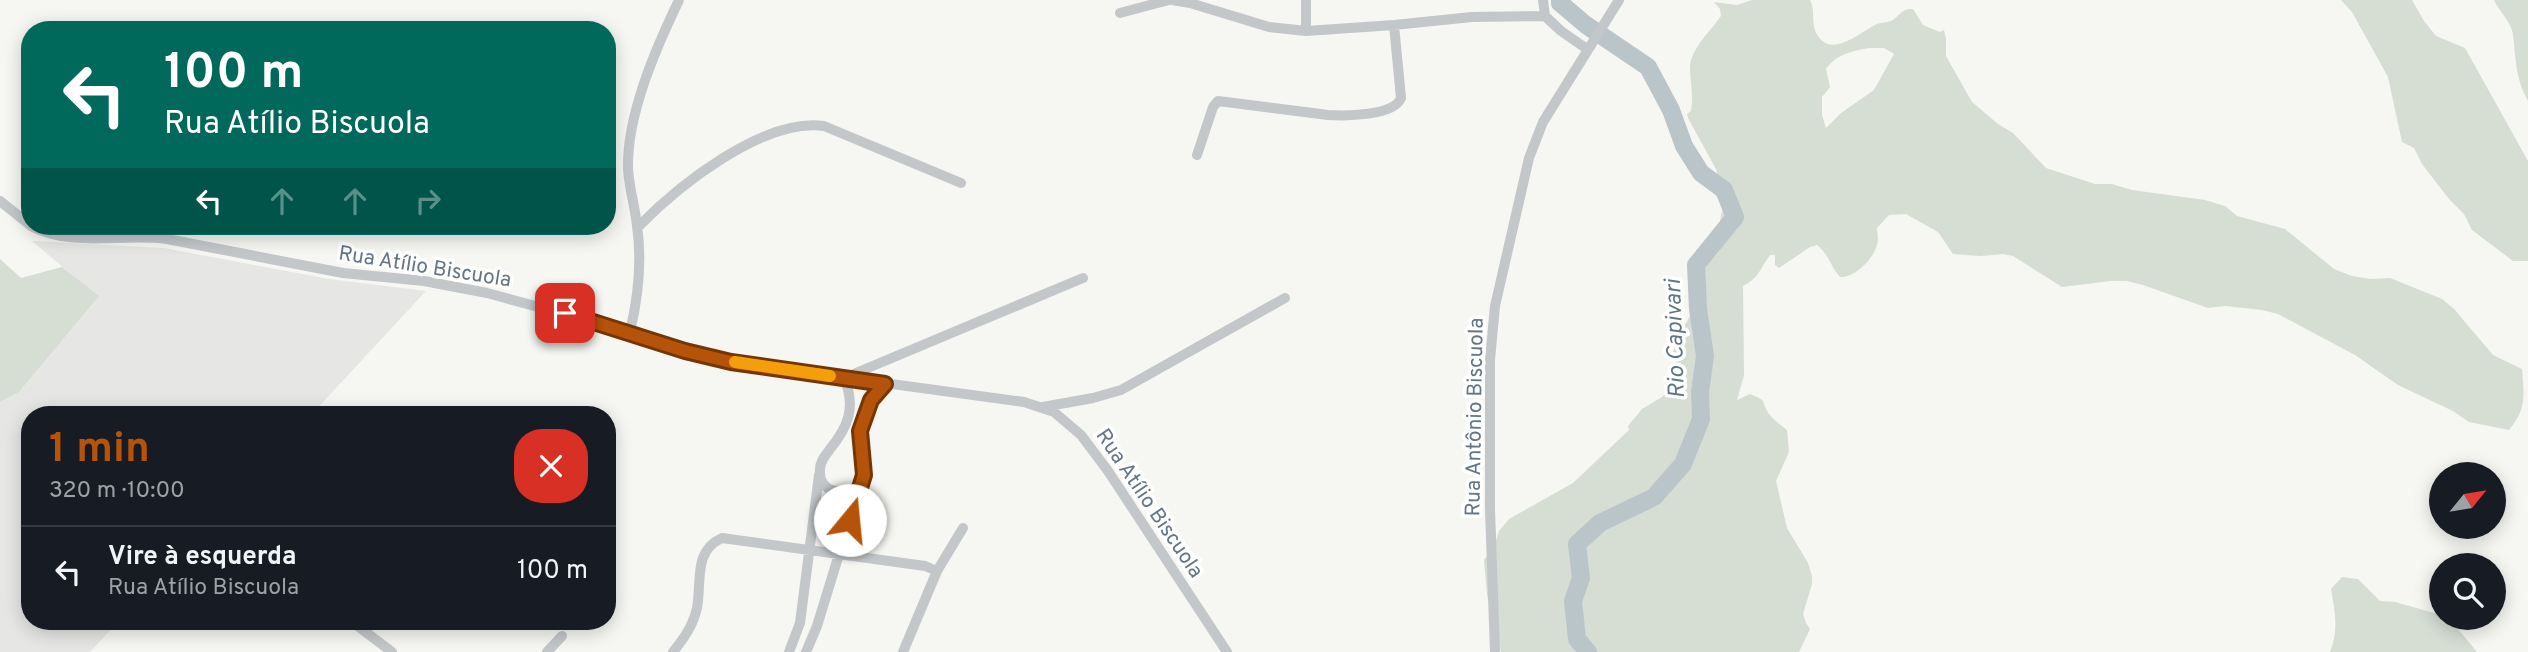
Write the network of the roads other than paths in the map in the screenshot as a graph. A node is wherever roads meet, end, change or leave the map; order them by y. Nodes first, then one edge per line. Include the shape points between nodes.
1 (679, 0) edge
2 (1170, 0) edge
3 (1306, 0) edge
4 (1543, 0) edge
5 (1619, 0) edge
6 (1120, 13) dead end
7 (1545, 16) junction
8 (1394, 25) junction
9 (1306, 31) junction
10 (1590, 45) junction
11 (1197, 155) dead end
12 (961, 183) dead end
13 (0, 201) edge
14 (21, 218) edge
15 (638, 227) junction
16 (53, 235) edge
17 (1083, 278) dead end
18 (1285, 298) dead end
19 (630, 332) junction
20 (844, 378) junction
21 (885, 384) junction
22 (1043, 407) junction
23 (820, 468) junction
24 (860, 486) junction
25 (963, 528) dead end
26 (809, 551) junction
27 (838, 556) junction
28 (937, 571) junction
29 (363, 630) edge
30 (562, 636) dead end
31 (391, 652) edge
32 (547, 652) edge
33 (673, 652) edge
34 (789, 652) edge
35 (806, 652) edge
36 (903, 652) edge
37 (1227, 652) edge
38 (1495, 652) edge

1 - 15 street via 643,86 631,135 628,166
2 - 6 street
2 - 9 street via 1269,27
3 - 9 street
4 - 7 street
5 - 10 street, Rua Antônio Biscuola
7 - 8 street
7 - 10 street via 1561,31
8 - 9 street
8 - 11 street via 1401,98 1391,110 1328,116 1216,103
10 - 38 street, Rua Antônio Biscuola via 1543,122 1529,158 1495,306 1490,360 1490,509
12 - 15 street via 824,126 807,124 756,139 693,178
13 - 14 street, Rua Atílio Biscuola
15 - 19 street via 640,258
16 - 19 street, Rua Atílio Biscuola via 71,239 147,236 343,273 453,285
17 - 20 street
18 - 22 street via 1121,390
19 - 20 street, Rua Atílio Biscuola via 731,362
20 - 21 street, Rua Atílio Biscuola
20 - 23 street via 852,407 847,426
21 - 22 street, Rua Atílio Biscuola
21 - 24 street via 871,400 860,431 864,475
22 - 37 street, Rua Atílio Biscuola via 1064,419 1102,462
23 - 24 street via 829,489 839,493
23 - 26 street
24 - 27 street
25 - 28 street
26 - 27 street
26 - 33 street via 722,538 710,543 703,555 696,610 688,633
26 - 34 street via 800,623
27 - 28 street
27 - 35 street
28 - 36 street
29 - 31 street
30 - 32 street

